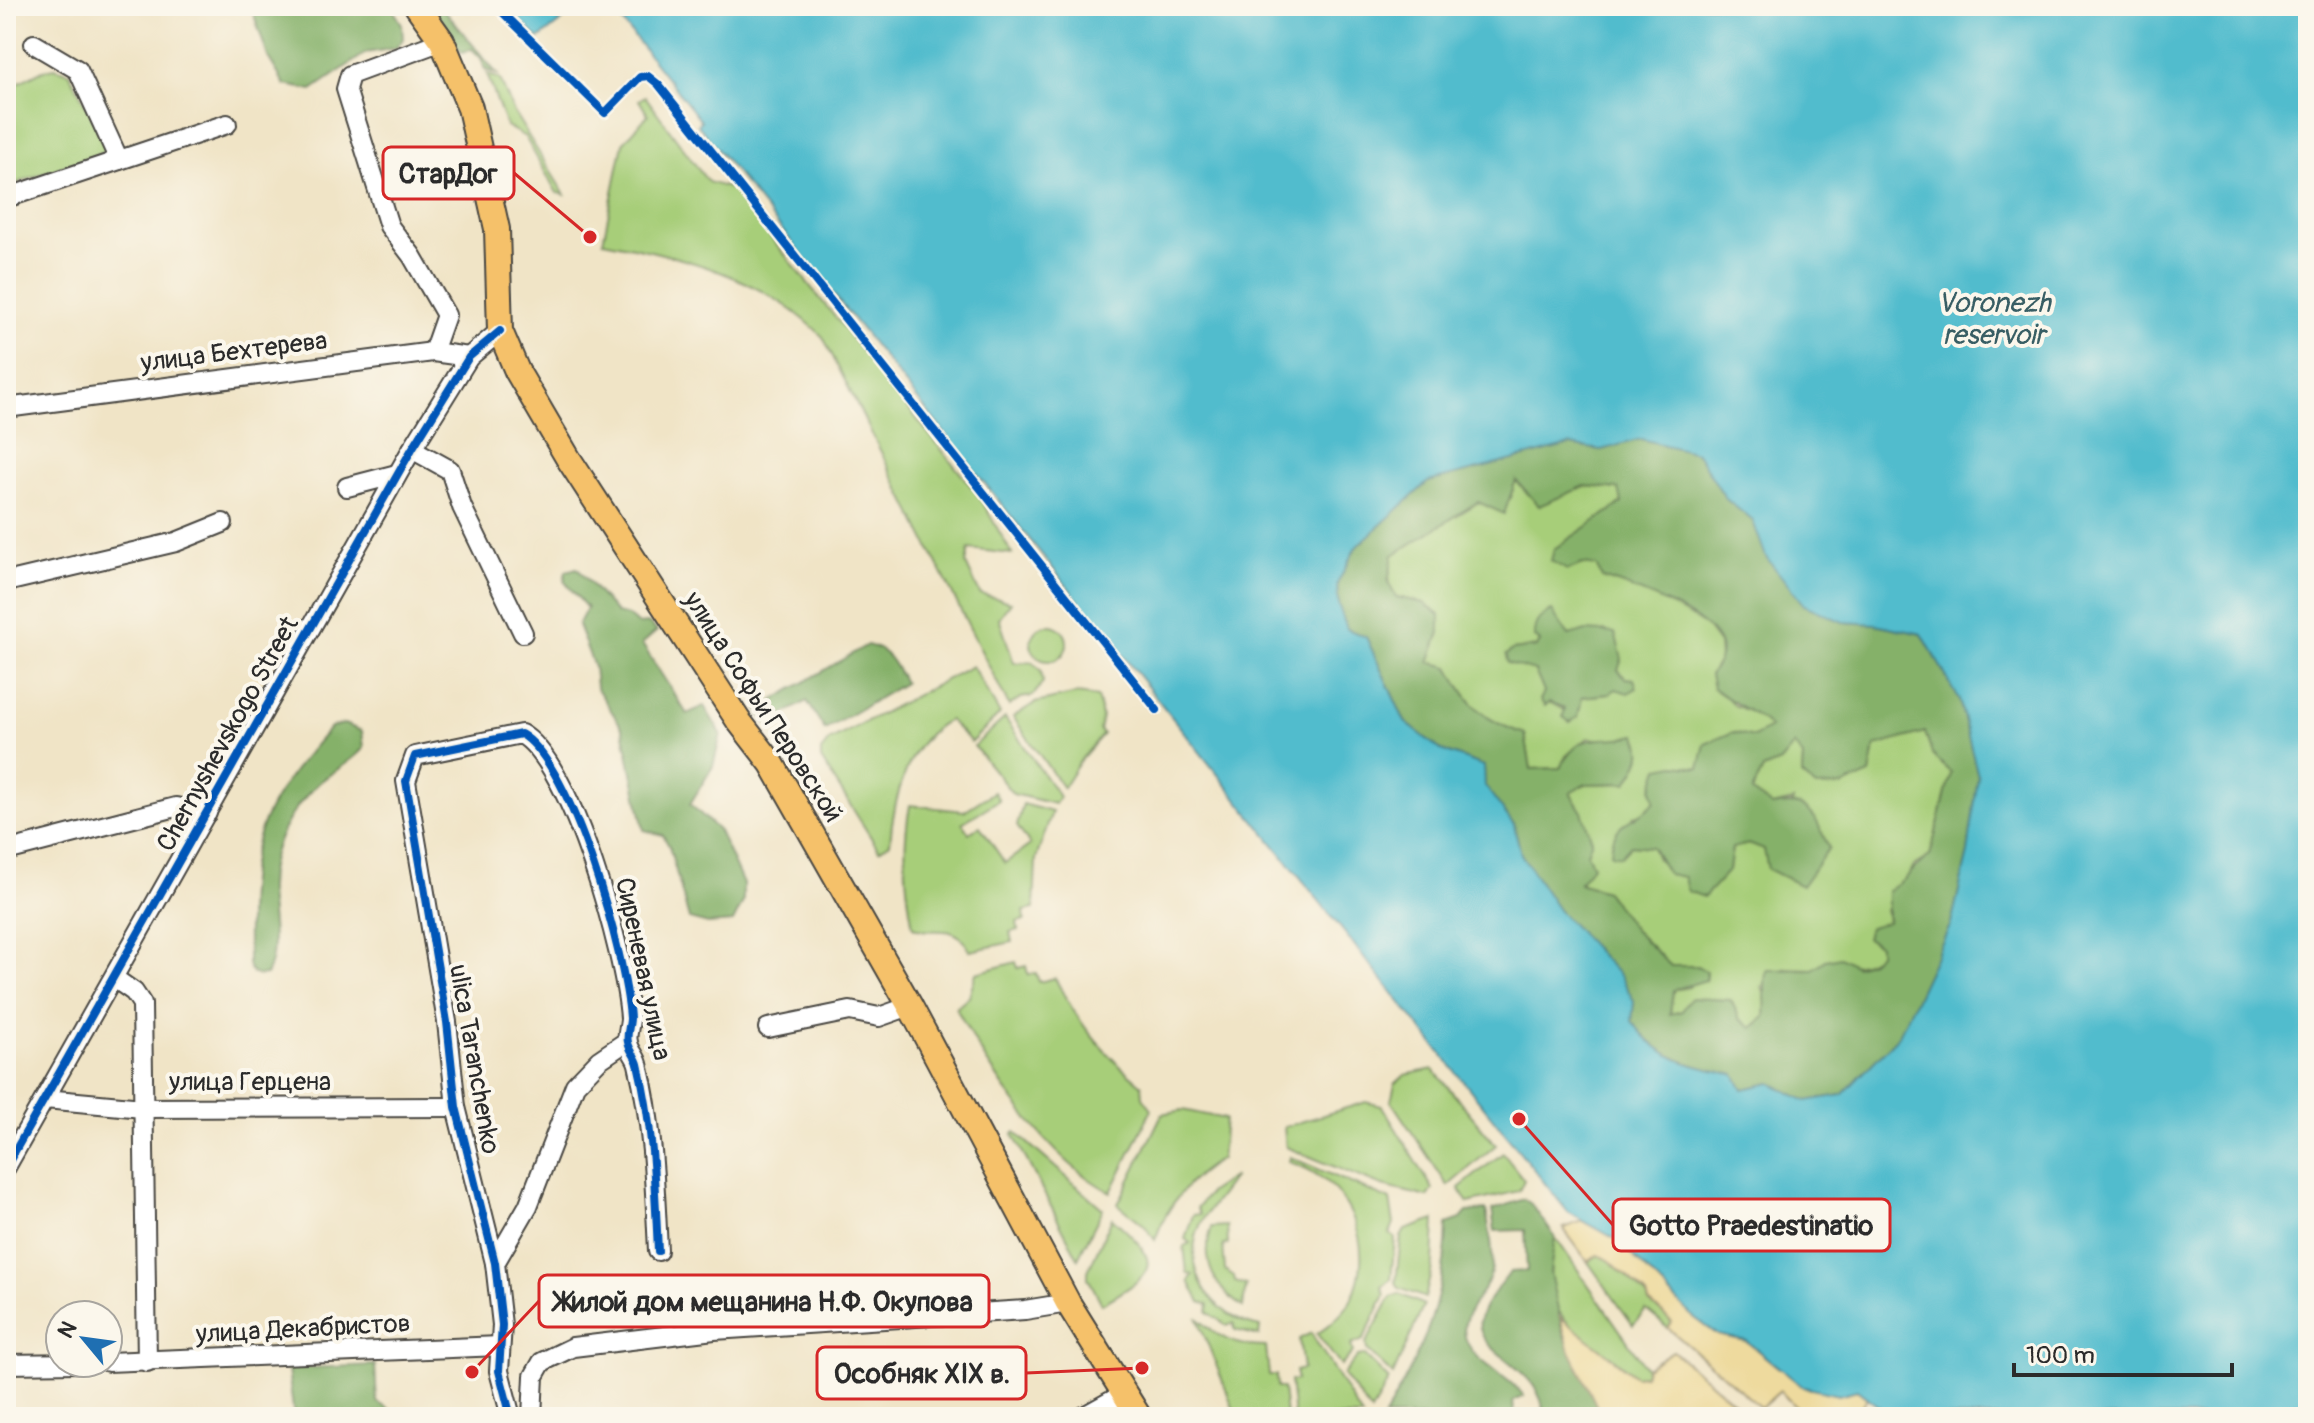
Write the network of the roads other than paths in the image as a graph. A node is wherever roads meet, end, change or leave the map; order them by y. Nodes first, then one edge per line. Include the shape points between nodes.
1 (417, 6) edge
2 (442, 41) junction
3 (34, 44) dead end
4 (227, 124) dead end
5 (119, 160) junction
6 (6, 198) edge
7 (500, 331) junction
8 (433, 352) junction
9 (469, 357) junction
10 (6, 408) edge
11 (412, 449) junction
12 (397, 474) junction
13 (347, 487) dead end
14 (223, 523) dead end
15 (6, 582) edge
16 (523, 633) dead end
17 (506, 736) joint
18 (207, 813) junction
19 (6, 851) edge
20 (114, 978) junction
21 (910, 1006) junction
22 (768, 1028) dead end
23 (627, 1041) junction
24 (45, 1099) junction
25 (456, 1107) junction
26 (143, 1108) junction
27 (6, 1167) edge
28 (658, 1251) dead end
29 (495, 1263) junction
30 (1068, 1303) junction
31 (500, 1346) junction
32 (124, 1362) edge
33 (147, 1362) junction
34 (44, 1363) edge
35 (6, 1364) edge
36 (1125, 1393) junction
37 (511, 1417) edge
38 (532, 1417) edge
39 (1082, 1417) edge
40 (1139, 1417) edge

1 - 2 main road, улица Софьи Перовской
2 - 7 main road, улица Софьи Перовской via 470,108 487,176 497,229
2 - 8 street via 350,75 346,89 389,226 446,315
3 - 5 street via 78,70
4 - 5 street
5 - 6 street
7 - 9 street, Chernyshevskogo Street
7 - 21 main road, улица Софьи Перовской via 568,458 772,764
8 - 9 street, улица Бехтерева
8 - 10 street, улица Бехтерева
9 - 11 street, Chernyshevskogo Street
11 - 12 street, Chernyshevskogo Street
11 - 16 street via 450,470 462,507
12 - 13 street
12 - 18 street, Chernyshevskogo Street
14 - 15 street via 176,542
17 - 23 street, Сиреневая улица via 521,734 534,741 550,761 604,895 630,1019
17 - 25 street, ulica Taranchenko via 415,756 406,781
18 - 19 street via 176,807
18 - 20 street, Chernyshevskogo Street
20 - 24 street, Chernyshevskogo Street
20 - 26 street via 142,1004
21 - 22 street via 879,1017 850,1011
21 - 30 main road, улица Софьи Перовской
23 - 28 street, Сиреневая улица via 637,1061 654,1166
23 - 29 street via 575,1085 528,1206
24 - 26 street, улица Герцена
24 - 27 street, Chernyshevskogo Street
25 - 26 street, улица Герцена
25 - 29 street, ulica Taranchenko
26 - 33 street
29 - 31 street, ulica Taranchenko
30 - 36 main road, улица Софьи Перовской
30 - 38 street via 714,1330 573,1347 542,1362 534,1376
31 - 33 street, улица Декабристов
31 - 37 street, ulica Taranchenko via 499,1371
32 - 33 street, улица Декабристов
34 - 35 street
36 - 39 street
36 - 40 main road, улица Софьи Перовской

